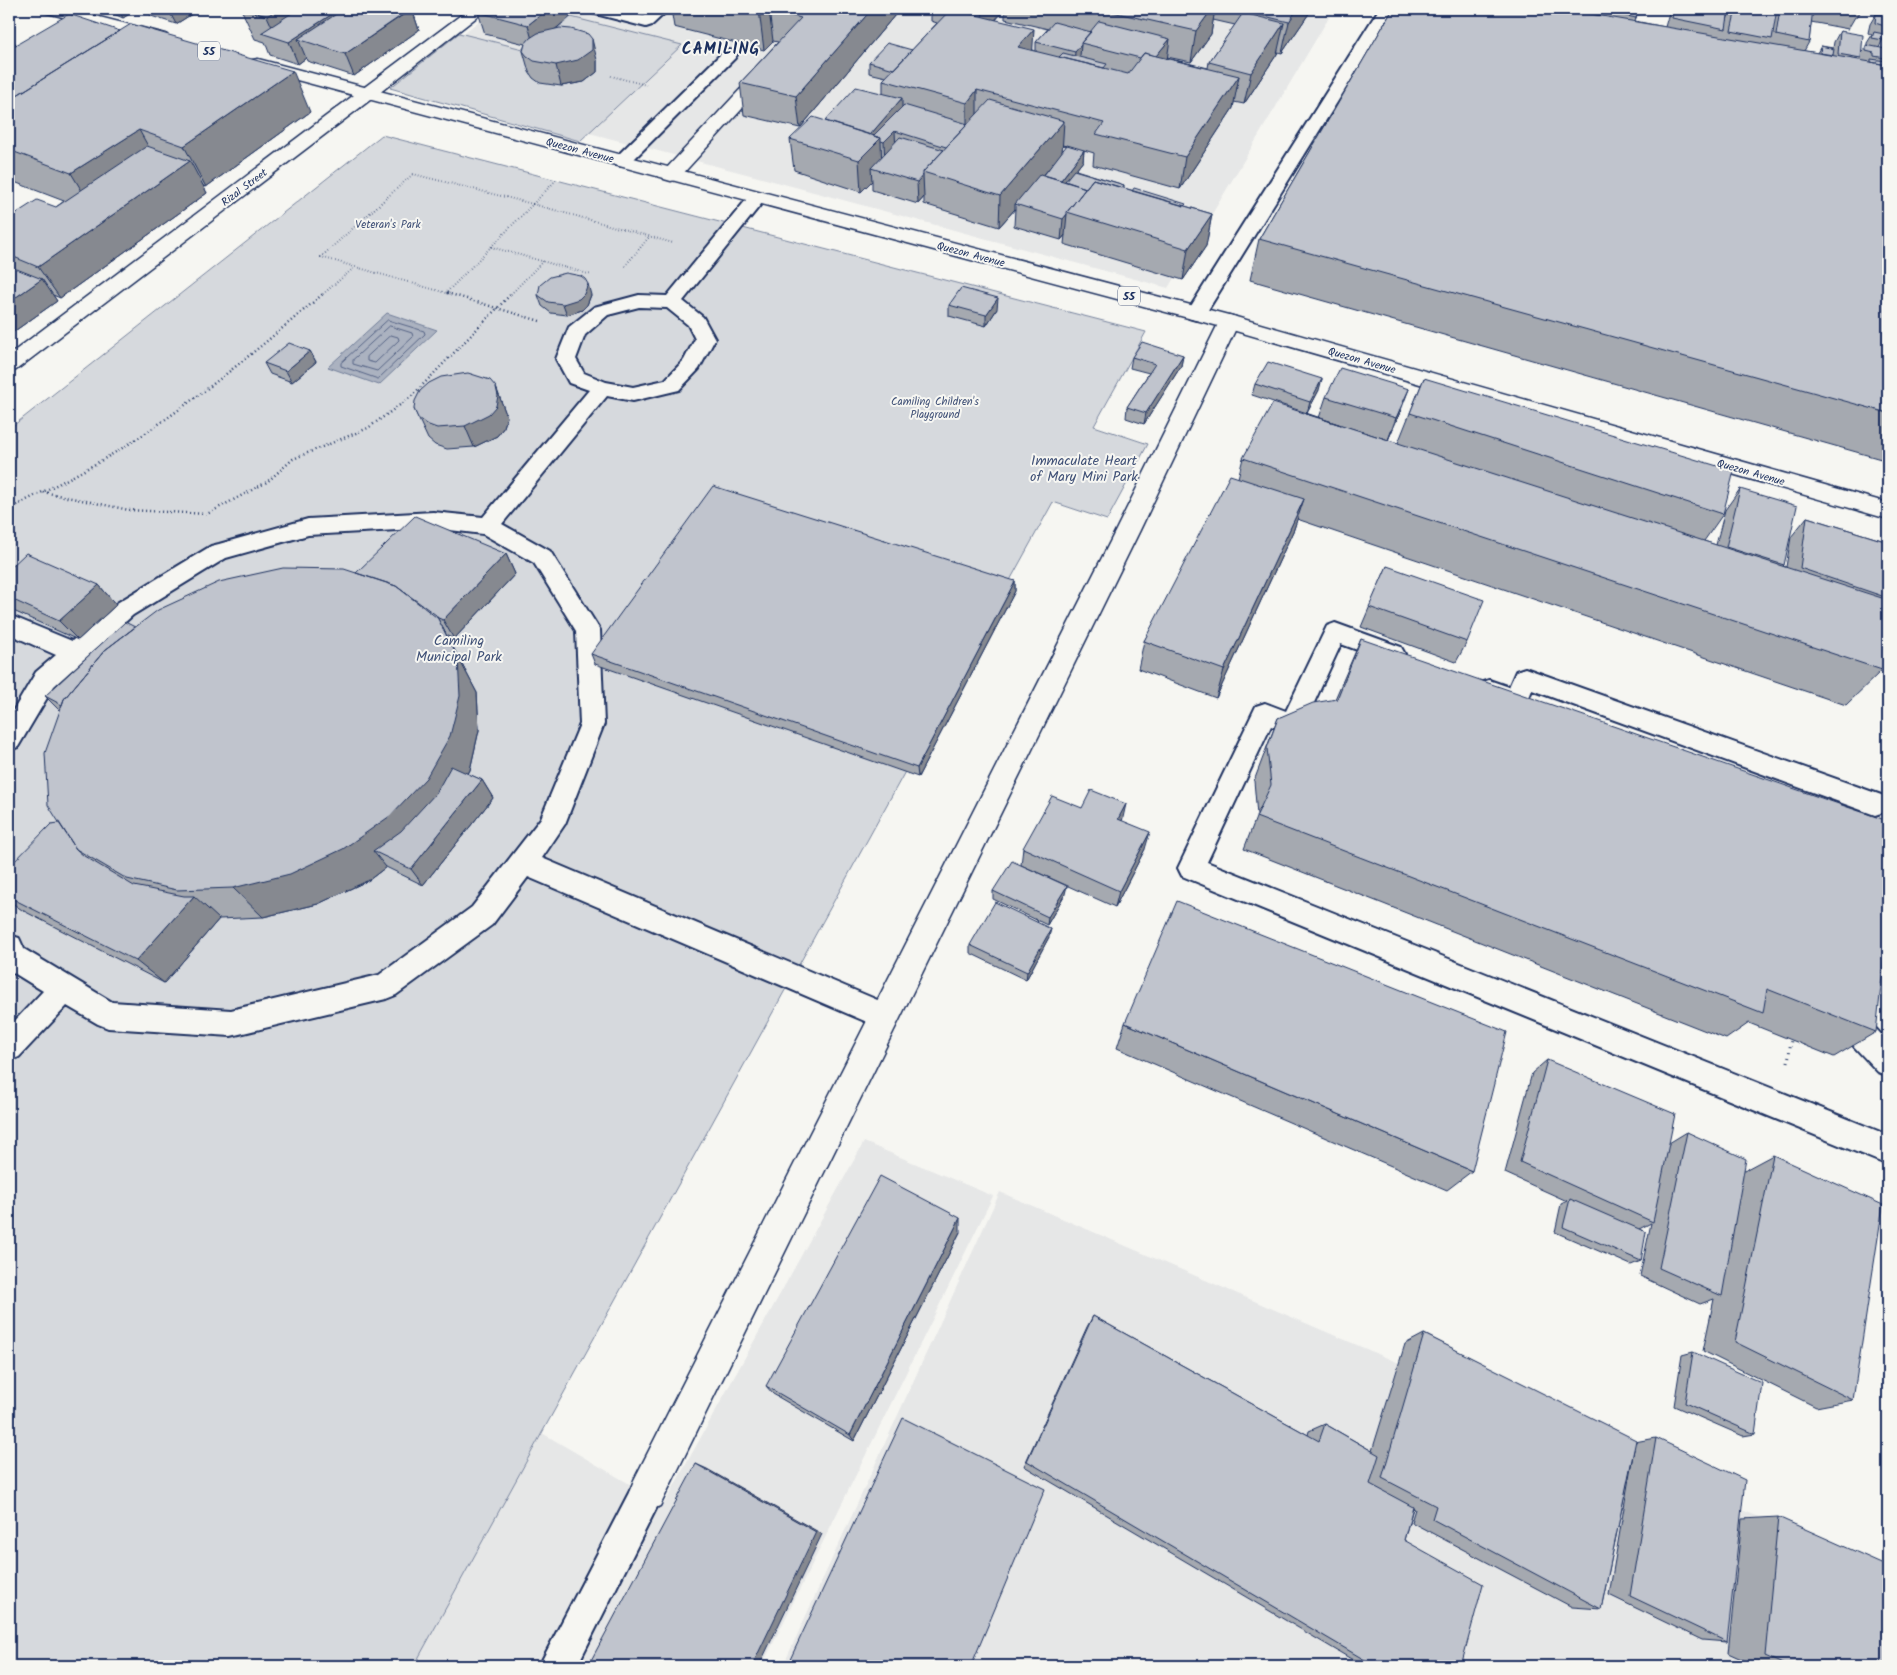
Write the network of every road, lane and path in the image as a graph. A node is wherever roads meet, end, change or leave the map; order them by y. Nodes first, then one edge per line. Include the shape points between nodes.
1 (50, 9) edge
2 (479, 9) edge
3 (594, 9) edge
4 (660, 9) edge
5 (1387, 9) edge
6 (175, 42) edge
7 (729, 55) dead end
8 (242, 60) edge
9 (777, 60) edge
10 (368, 93) junction
11 (585, 152) junction
12 (622, 161) junction
13 (671, 175) junction
14 (757, 198) junction
15 (533, 204) junction
16 (650, 236) junction
17 (491, 247) junction
18 (712, 253) junction
19 (543, 261) junction
20 (625, 266) dead end
21 (356, 267) junction
22 (595, 276) dead end
23 (446, 293) junction
24 (672, 302) junction
25 (498, 309) junction
26 (1196, 314) junction
27 (1229, 322) junction
28 (576, 332) junction
29 (9, 365) edge
30 (602, 388) junction
31 (43, 492) junction
32 (9, 509) edge
33 (1888, 511) edge
34 (488, 526) junction
35 (9, 624) edge
36 (75, 653) junction
37 (1416, 663) edge
38 (1471, 683) edge
39 (9, 740) edge
40 (1882, 800) edge
41 (1867, 831) edge
42 (522, 862) junction
43 (9, 947) edge
44 (1843, 984) edge
45 (64, 988) junction
46 (884, 1016) junction
47 (9, 1047) edge
48 (1888, 1062) edge
49 (1888, 1150) edge
50 (647, 1492) joint
51 (557, 1666) edge

1 - 6 main road
2 - 10 main road, Rizal Street
3 - 4 lane via 646,22
5 - 26 lane
7 - 12 lane
8 - 10 main road, Quezon Avenue / 55
9 - 13 main road
10 - 11 main road, Quezon Avenue / 55
10 - 29 main road, Rizal Street
11 - 12 main road, Quezon Avenue / 55
11 - 15 path
12 - 13 main road, Quezon Avenue / 55
13 - 14 main road, Quezon Avenue / 55
14 - 18 lane
14 - 26 main road, Quezon Avenue / 55
15 - 16 path
15 - 17 path
15 - 21 path via 413,174 322,257
16 - 18 path
16 - 20 path
17 - 19 path
17 - 23 path
18 - 24 lane
19 - 22 path
19 - 25 path
21 - 23 path
21 - 31 path via 222,378 135,440
23 - 25 path
24 - 28 lane via 639,301 601,310
24 - 30 lane via 696,321 705,339 692,364 672,384 633,394
25 - 28 path
25 - 31 path via 411,398 368,428 293,459 267,482 207,514 129,510
26 - 27 main road, Quezon Avenue / 55
27 - 33 main road, Quezon Avenue / 55
27 - 46 main road
28 - 30 lane via 566,359 576,378
30 - 34 lane
31 - 32 path
34 - 36 lane via 433,520 308,527 219,552 125,609
34 - 42 lane via 542,558 588,630 592,724 552,824
35 - 36 lane
36 - 39 lane via 45,679
37 - 49 lane via 1334,632 1292,724 1265,713 1191,868
38 - 40 lane via 1516,700 1525,678
40 - 41 lane
42 - 45 lane via 482,916 386,986 231,1023 108,1015
42 - 46 lane
43 - 45 lane via 14,958
44 - 48 lane via 1856,1028
45 - 47 lane
46 - 50 main road
50 - 51 lane

